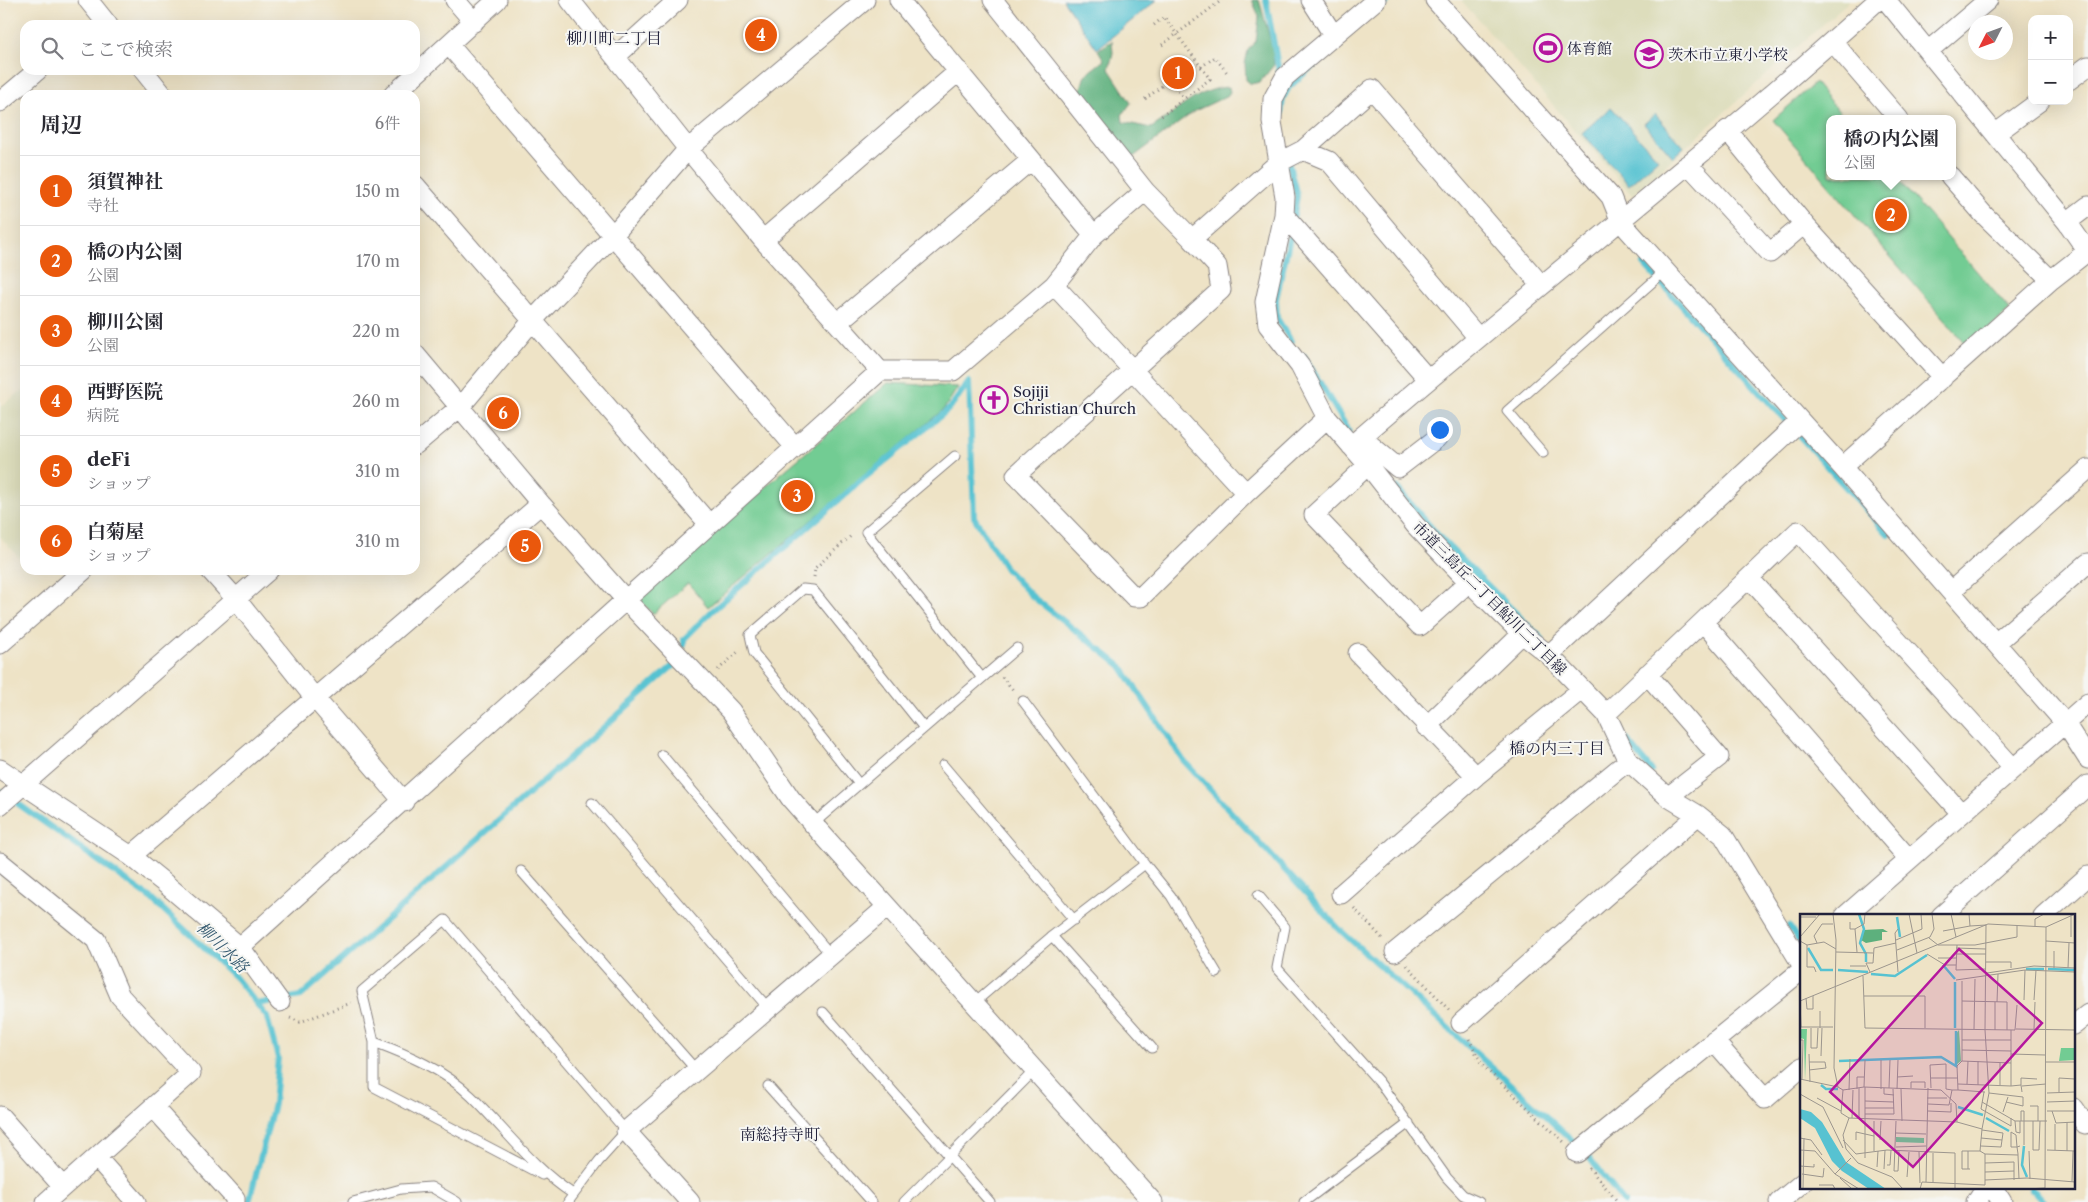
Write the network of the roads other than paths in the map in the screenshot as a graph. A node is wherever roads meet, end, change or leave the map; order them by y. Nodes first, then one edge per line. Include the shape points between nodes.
1 (88, 0) edge
2 (455, 0) edge
3 (497, 0) edge
4 (570, 0) edge
5 (678, 0) edge
6 (865, 0) edge
7 (899, 0) edge
8 (993, 0) edge
9 (1311, 0) edge
10 (1376, 0) edge
11 (1435, 0) edge
12 (1878, 0) edge
13 (1886, 0) edge
14 (1988, 0) edge
15 (100, 20) edge
16 (474, 22) junction
17 (1334, 36) junction
18 (1832, 42) junction
19 (449, 45) junction
20 (1928, 51) junction
21 (615, 57) junction
22 (2088, 66) edge
23 (420, 71) edge
24 (959, 71) junction
25 (32, 75) edge
26 (147, 75) edge
27 (415, 75) edge
28 (2073, 77) edge
29 (159, 90) edge
30 (399, 90) edge
31 (0, 102) edge
32 (2035, 105) edge
33 (1896, 115) edge
34 (1727, 130) junction
35 (1995, 134) junction
36 (688, 149) junction
37 (1303, 150) junction
38 (1031, 160) junction
39 (1278, 163) junction
40 (1688, 164) junction
41 (1953, 180) edge
42 (420, 191) edge
43 (1145, 191) junction
44 (2088, 206) edge
45 (1284, 216) junction
46 (1620, 222) junction
47 (2067, 222) junction
48 (1804, 224) junction
49 (614, 234) junction
50 (1094, 235) junction
51 (1192, 239) junction
52 (764, 240) junction
53 (2088, 251) edge
54 (1665, 272) junction
55 (1536, 278) dead end
56 (2051, 280) junction
57 (1054, 285) junction
58 (533, 320) junction
59 (837, 323) junction
60 (1475, 334) dead end
61 (420, 360) edge
62 (1132, 369) junction
63 (880, 371) junction
64 (1943, 378) junction
65 (1428, 379) junction
66 (460, 407) junction
67 (1327, 418) junction
68 (1799, 422) junction
69 (1437, 438) dead end
70 (420, 441) edge
71 (1356, 441) junction
72 (795, 447) junction
73 (1543, 452) dead end
74 (955, 456) dead end
75 (1368, 464) junction
76 (1842, 467) junction
77 (2088, 469) edge
78 (1246, 494) junction
79 (541, 504) junction
80 (709, 524) junction
81 (2088, 563) edge
82 (78, 575) edge
83 (214, 575) edge
84 (263, 575) edge
85 (1749, 578) junction
86 (1468, 582) junction
87 (1952, 591) junction
88 (235, 598) junction
89 (625, 599) junction
90 (1703, 622) junction
91 (1522, 634) junction
92 (1996, 643) junction
93 (0, 644) edge
94 (1017, 648) dead end
95 (1358, 653) dead end
96 (1549, 655) junction
97 (1647, 674) junction
98 (982, 678) junction
99 (1581, 690) junction
100 (314, 698) junction
101 (1023, 701) road end
102 (2088, 703) edge
103 (1606, 714) junction
104 (2065, 723) junction
105 (1426, 727) junction
106 (924, 728) junction
107 (662, 755) dead end
108 (2088, 759) edge
109 (1628, 761) junction
110 (943, 765) dead end
111 (2012, 768) junction
112 (0, 769) edge
113 (1476, 776) junction
114 (859, 784) junction
115 (2088, 785) edge
116 (20, 787) junction
117 (1668, 797) junction
118 (404, 802) junction
119 (592, 803) dead end
120 (0, 805) edge
121 (1961, 813) junction
122 (1698, 815) junction
123 (813, 824) junction
124 (131, 856) junction
125 (1908, 858) junction
126 (0, 862) edge
127 (1144, 864) junction
128 (521, 871) dead end
129 (2088, 876) edge
130 (1341, 894) road end
131 (1258, 895) dead end
132 (887, 907) junction
133 (1847, 914) edge
134 (1943, 914) edge
135 (2045, 914) edge
136 (1074, 920) junction
137 (1052, 936) junction
138 (240, 947) junction
139 (1395, 952) road end
140 (831, 955) junction
141 (1800, 960) edge
142 (1800, 963) edge
143 (1217, 973) dead end
144 (280, 1002) road end
145 (974, 1002) junction
146 (769, 1009) junction
147 (823, 1012) dead end
148 (1461, 1023) road end
149 (1714, 1041) junction
150 (374, 1042) junction
151 (1152, 1048) dead end
152 (1800, 1069) edge
153 (697, 1070) junction
154 (1034, 1072) junction
155 (768, 1086) dead end
156 (153, 1108) junction
157 (2076, 1111) edge
158 (0, 1116) edge
159 (1409, 1123) junction
160 (2085, 1124) dead end
161 (626, 1132) junction
162 (1577, 1153) road end
163 (951, 1157) junction
164 (97, 1158) junction
165 (549, 1178) junction
166 (1800, 1185) edge
167 (63, 1187) junction
168 (1984, 1190) edge
169 (1994, 1190) edge
170 (571, 1198) edge
171 (46, 1202) edge
172 (136, 1202) edge
173 (235, 1202) edge
174 (354, 1202) edge
175 (458, 1202) edge
176 (690, 1202) edge
177 (872, 1202) edge
178 (904, 1202) edge
179 (990, 1202) edge
180 (1153, 1202) edge
181 (1304, 1202) edge
182 (1479, 1202) edge
183 (1779, 1202) edge
184 (1976, 1202) edge
185 (2002, 1202) edge

1 - 15 street
2 - 16 street
3 - 16 street
4 - 21 street
5 - 21 street
6 - 36 street
7 - 24 street
8 - 43 street
9 - 17 street
10 - 17 street, 市道三島丘二丁目鮎川二丁目線
11 - 46 street via 1611,198
12 - 18 street
13 - 20 street
14 - 20 street
16 - 19 street
17 - 39 street, 市道三島丘二丁目鮎川二丁目線 via 1285,77 1272,99
18 - 33 street
18 - 34 street
19 - 23 street
19 - 49 street
20 - 35 street
21 - 36 street
22 - 28 street
24 - 38 street
24 - 52 street
25 - 31 street
26 - 29 street
27 - 30 street
32 - 35 street
34 - 40 street
34 - 48 street
35 - 47 street
36 - 49 street
36 - 52 street
37 - 39 street
37 - 55 street via 1372,89
37 - 60 street via 1329,161
38 - 50 street
38 - 59 street
39 - 45 street, 市道三島丘二丁目鮎川二丁目線 via 1286,197
39 - 51 street
40 - 46 street
40 - 48 street via 1770,253
41 - 56 street via 1984,215
42 - 58 street
43 - 50 street
43 - 51 street
44 - 47 street
45 - 65 street
45 - 67 street, 市道三島丘二丁目鮎川二丁目線 via 1265,302 1268,325 1300,366
46 - 54 street
46 - 65 street
47 - 53 street
48 - 64 street
49 - 58 street
49 - 72 street
50 - 57 street
51 - 62 street via 1217,266 1221,290
52 - 59 street
53 - 56 street
54 - 68 street
54 - 73 lane via 1507,411
56 - 64 street
57 - 62 street
57 - 63 street via 953,371
58 - 66 street
58 - 80 street
59 - 63 street
61 - 66 street
62 - 78 street
62 - 78 street via 1016,475 1134,597 1142,597
63 - 72 street
64 - 76 street
65 - 71 street
66 - 70 street
66 - 79 street
67 - 71 street, 市道三島丘二丁目鮎川二丁目線
67 - 78 street
68 - 76 street
68 - 96 street
69 - 71 street via 1398,468
71 - 75 street, 市道三島丘二丁目鮎川二丁目線
72 - 80 street
74 - 98 lane via 866,532
75 - 86 street, 市道三島丘二丁目鮎川二丁目線 via 1415,525
75 - 86 street via 1314,515 1420,626
76 - 87 street
77 - 87 street
79 - 89 street
79 - 100 street
80 - 89 street
81 - 92 street
82 - 93 street
83 - 88 street
84 - 88 street
85 - 90 street
85 - 111 street via 1798,531
85 - 121 street
86 - 91 street, 市道三島丘二丁目鮎川二丁目線
87 - 92 street
88 - 100 street
88 - 116 street
89 - 118 street
89 - 123 street via 731,711 791,799
90 - 97 street
90 - 125 street
91 - 96 street, 市道三島丘二丁目鮎川二丁目線
91 - 105 street
92 - 104 street
94 - 98 lane
95 - 105 street
96 - 99 street, 市道三島丘二丁目鮎川二丁目線
97 - 103 street
97 - 117 street via 1719,756
98 - 106 lane
99 - 103 street, 市道三島丘二丁目鮎川二丁目線
99 - 113 street
100 - 118 street
100 - 124 street
101 - 127 lane
102 - 104 street
103 - 109 street, 市道三島丘二丁目鮎川二丁目線
104 - 108 street
104 - 111 street
105 - 113 street
106 - 114 lane
106 - 114 lane via 813,590 803,589 750,635 754,653
107 - 140 lane
109 - 117 street, 市道三島丘二丁目鮎川二丁目線
109 - 139 street
110 - 136 lane
111 - 121 street
112 - 116 street
113 - 130 street
114 - 123 lane
115 - 134 street
116 - 120 street
116 - 124 street
117 - 122 street, 市道三島丘二丁目鮎川二丁目線
118 - 138 street
119 - 146 lane
121 - 125 street
122 - 141 street, 市道三島丘二丁目鮎川二丁目線 via 1723,835
122 - 148 street
123 - 132 street
124 - 138 street
125 - 133 street
126 - 156 street via 96,940 120,996 191,1073
127 - 136 lane
127 - 143 lane via 1171,896
128 - 153 lane
129 - 135 street
131 - 159 lane via 1285,928 1277,968 1379,1082
132 - 140 street
132 - 145 street
136 - 137 lane
137 - 145 lane
137 - 151 lane
138 - 144 street
140 - 146 street
142 - 149 street
145 - 154 street
146 - 153 street
147 - 163 lane
149 - 152 street via 1765,1099
149 - 162 street
150 - 161 lane via 362,991 445,920
150 - 165 lane via 415,1057 469,1094
150 - 165 lane via 374,1087
153 - 161 street
154 - 163 lane
154 - 180 street
155 - 177 lane
156 - 164 street
156 - 173 street via 235,1198
157 - 160 street
158 - 167 street
159 - 181 lane
159 - 182 lane via 1462,1195
161 - 170 lane
161 - 176 street
163 - 178 lane
163 - 179 lane
164 - 167 street
164 - 172 street
165 - 170 lane
166 - 183 street
167 - 171 street
168 - 184 street
169 - 185 street
174 - 175 lane via 401,1189 431,1187

